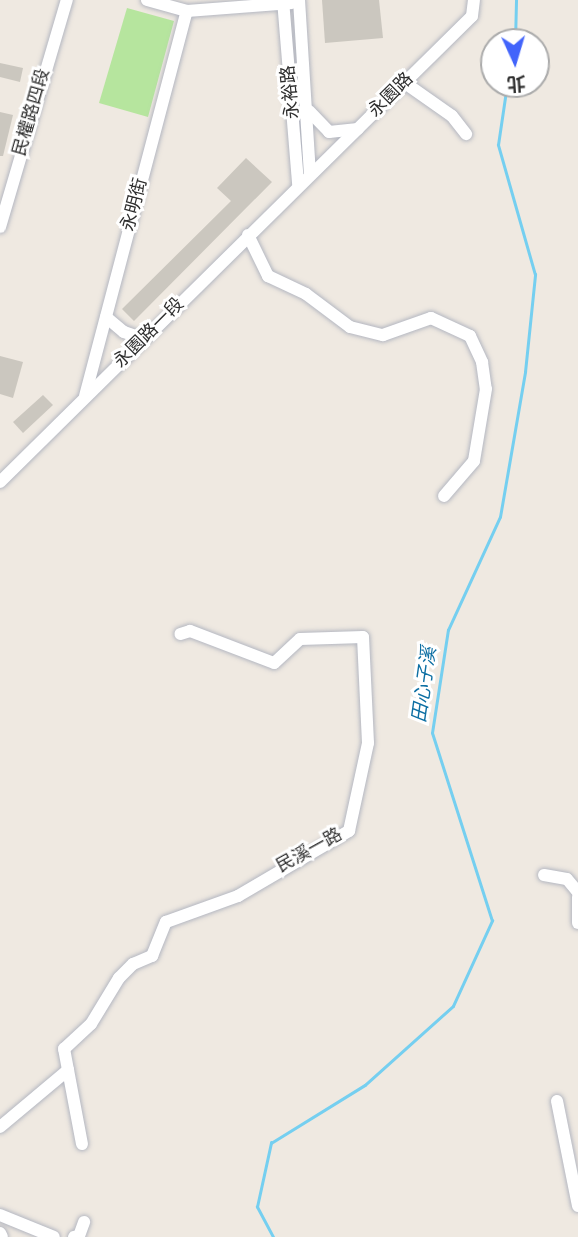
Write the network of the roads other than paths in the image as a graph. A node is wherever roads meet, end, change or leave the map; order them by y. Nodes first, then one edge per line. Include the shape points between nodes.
1 (66, 0) edge
2 (146, 0) edge
3 (474, 0) edge
4 (299, 1) edge
5 (283, 2) edge
6 (187, 11) junction
7 (405, 83) junction
8 (308, 110) junction
9 (358, 129) junction
10 (466, 134) dead end
11 (310, 173) junction
12 (298, 184) junction
13 (0, 227) edge
14 (248, 235) junction
15 (106, 317) junction
16 (144, 340) junction
17 (85, 398) junction
18 (0, 482) edge
19 (444, 496) dead end
20 (180, 634) dead end
21 (544, 875) dead end
22 (578, 894) edge
23 (578, 923) edge
24 (68, 1070) junction
25 (556, 1101) dead end
26 (0, 1127) edge
27 (82, 1144) dead end
28 (578, 1206) edge
29 (0, 1215) edge
30 (84, 1222) dead end
31 (54, 1237) edge
32 (74, 1237) edge

1 - 13 street, 民權路四段
2 - 6 street
3 - 7 street, 永園路 via 472,16
4 - 5 street
4 - 8 street, 永裕路
5 - 6 street
5 - 12 street, 永裕路
6 - 15 street, 永明街
7 - 9 street, 永園路
7 - 10 street via 452,116
8 - 9 street via 329,132
8 - 11 street, 永裕路
9 - 11 street, 永園路
11 - 12 street, 永園路
12 - 14 street, 永園路一段
14 - 16 street, 永園路一段
14 - 19 street via 268,275 306,294 350,327 383,335 431,318 470,336 482,362 484,401 474,461
15 - 16 street via 124,332
15 - 17 street, 永明街
16 - 17 street, 永園路一段
17 - 18 street, 永園路一段
20 - 24 street, 民溪一路 via 190,631 274,663 300,639 363,638 368,743 349,831 238,896 166,922 152,956 133,964 119,978 91,1024 64,1049
21 - 22 street via 567,879
22 - 23 street
24 - 26 street
24 - 27 street
25 - 28 street
29 - 31 street
30 - 32 street via 79,1236

